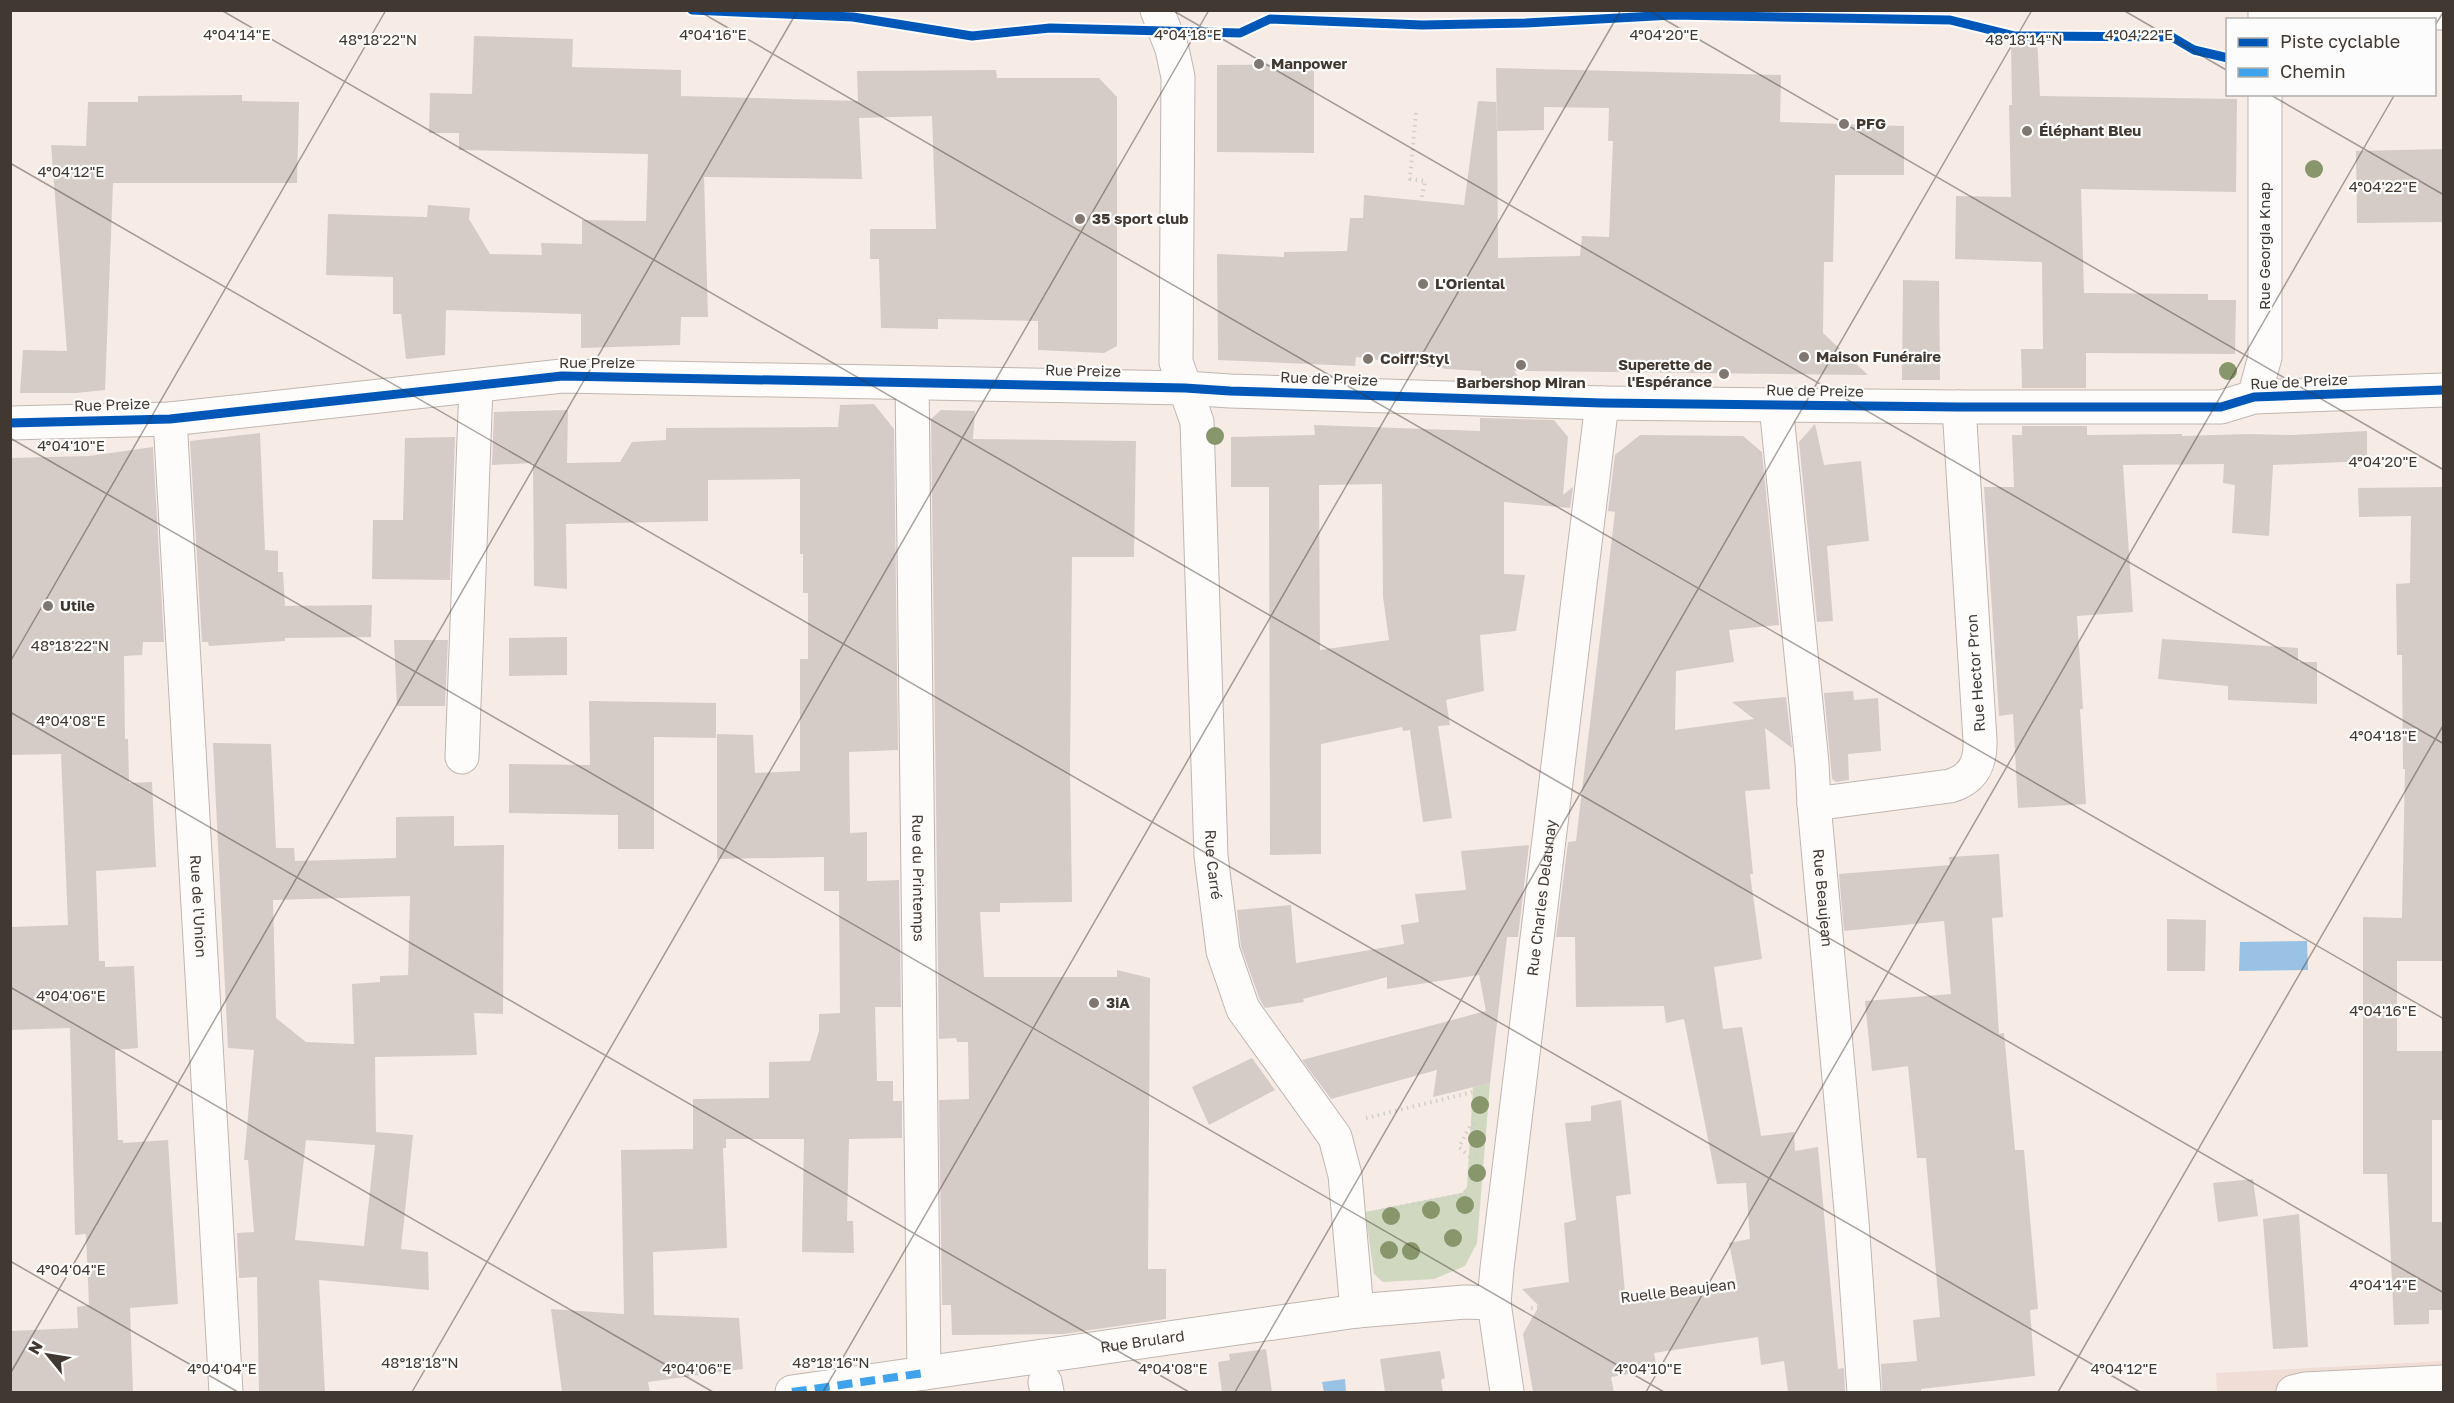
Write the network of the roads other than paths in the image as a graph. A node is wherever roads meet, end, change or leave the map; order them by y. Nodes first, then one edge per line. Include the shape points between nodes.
1 (1157, 10) edge
2 (2289, 10) edge
3 (2444, 13) edge
4 (2265, 96) edge
5 (912, 383) junction
6 (476, 386) junction
7 (1185, 388) junction
8 (2444, 390) edge
9 (2254, 397) junction
10 (1602, 403) junction
11 (1776, 405) junction
12 (1959, 407) junction
13 (170, 418) junction
14 (10, 423) edge
15 (462, 757) dead end
16 (1814, 804) junction
17 (1494, 1304) junction
18 (1357, 1311) junction
19 (924, 1372) junction
20 (2436, 1385) edge
21 (226, 1392) edge
22 (792, 1392) edge
23 (1507, 1392) edge
24 (1864, 1392) edge
25 (2292, 1392) edge

1 - 7 street, Rue Carré via 1178,77 1176,362
2 - 3 street
4 - 9 street, Rue Georgia Knap via 2265,357
5 - 6 street, Rue Preize via 562,376
5 - 7 street, Rue Preize
5 - 19 street, Rue du Printemps
6 - 13 street, Rue Preize
6 - 15 street
7 - 10 street, Rue de Preize
7 - 18 street, Rue Carré via 1197,422 1211,856 1223,951 1243,1009 1335,1137 1345,1175
8 - 9 street, Rue de Preize
9 - 12 street, Rue de Preize via 2221,406
10 - 11 street, Rue de Preize
10 - 17 street, Rue Charles Delaunay
11 - 12 street, Rue de Preize
11 - 16 street, Rue Beaujean
12 - 16 street, Rue Hector Pron via 1980,740 1977,768 1962,783 1950,786
13 - 14 street, Rue Preize
13 - 21 street, Rue de l'Union
16 - 24 street, Rue Beaujean
17 - 18 street, Rue Brulard via 1465,1302
17 - 23 street, Rue Charles Delaunay
18 - 19 street, Rue Brulard
19 - 22 street, Rue Brulard
20 - 25 street

